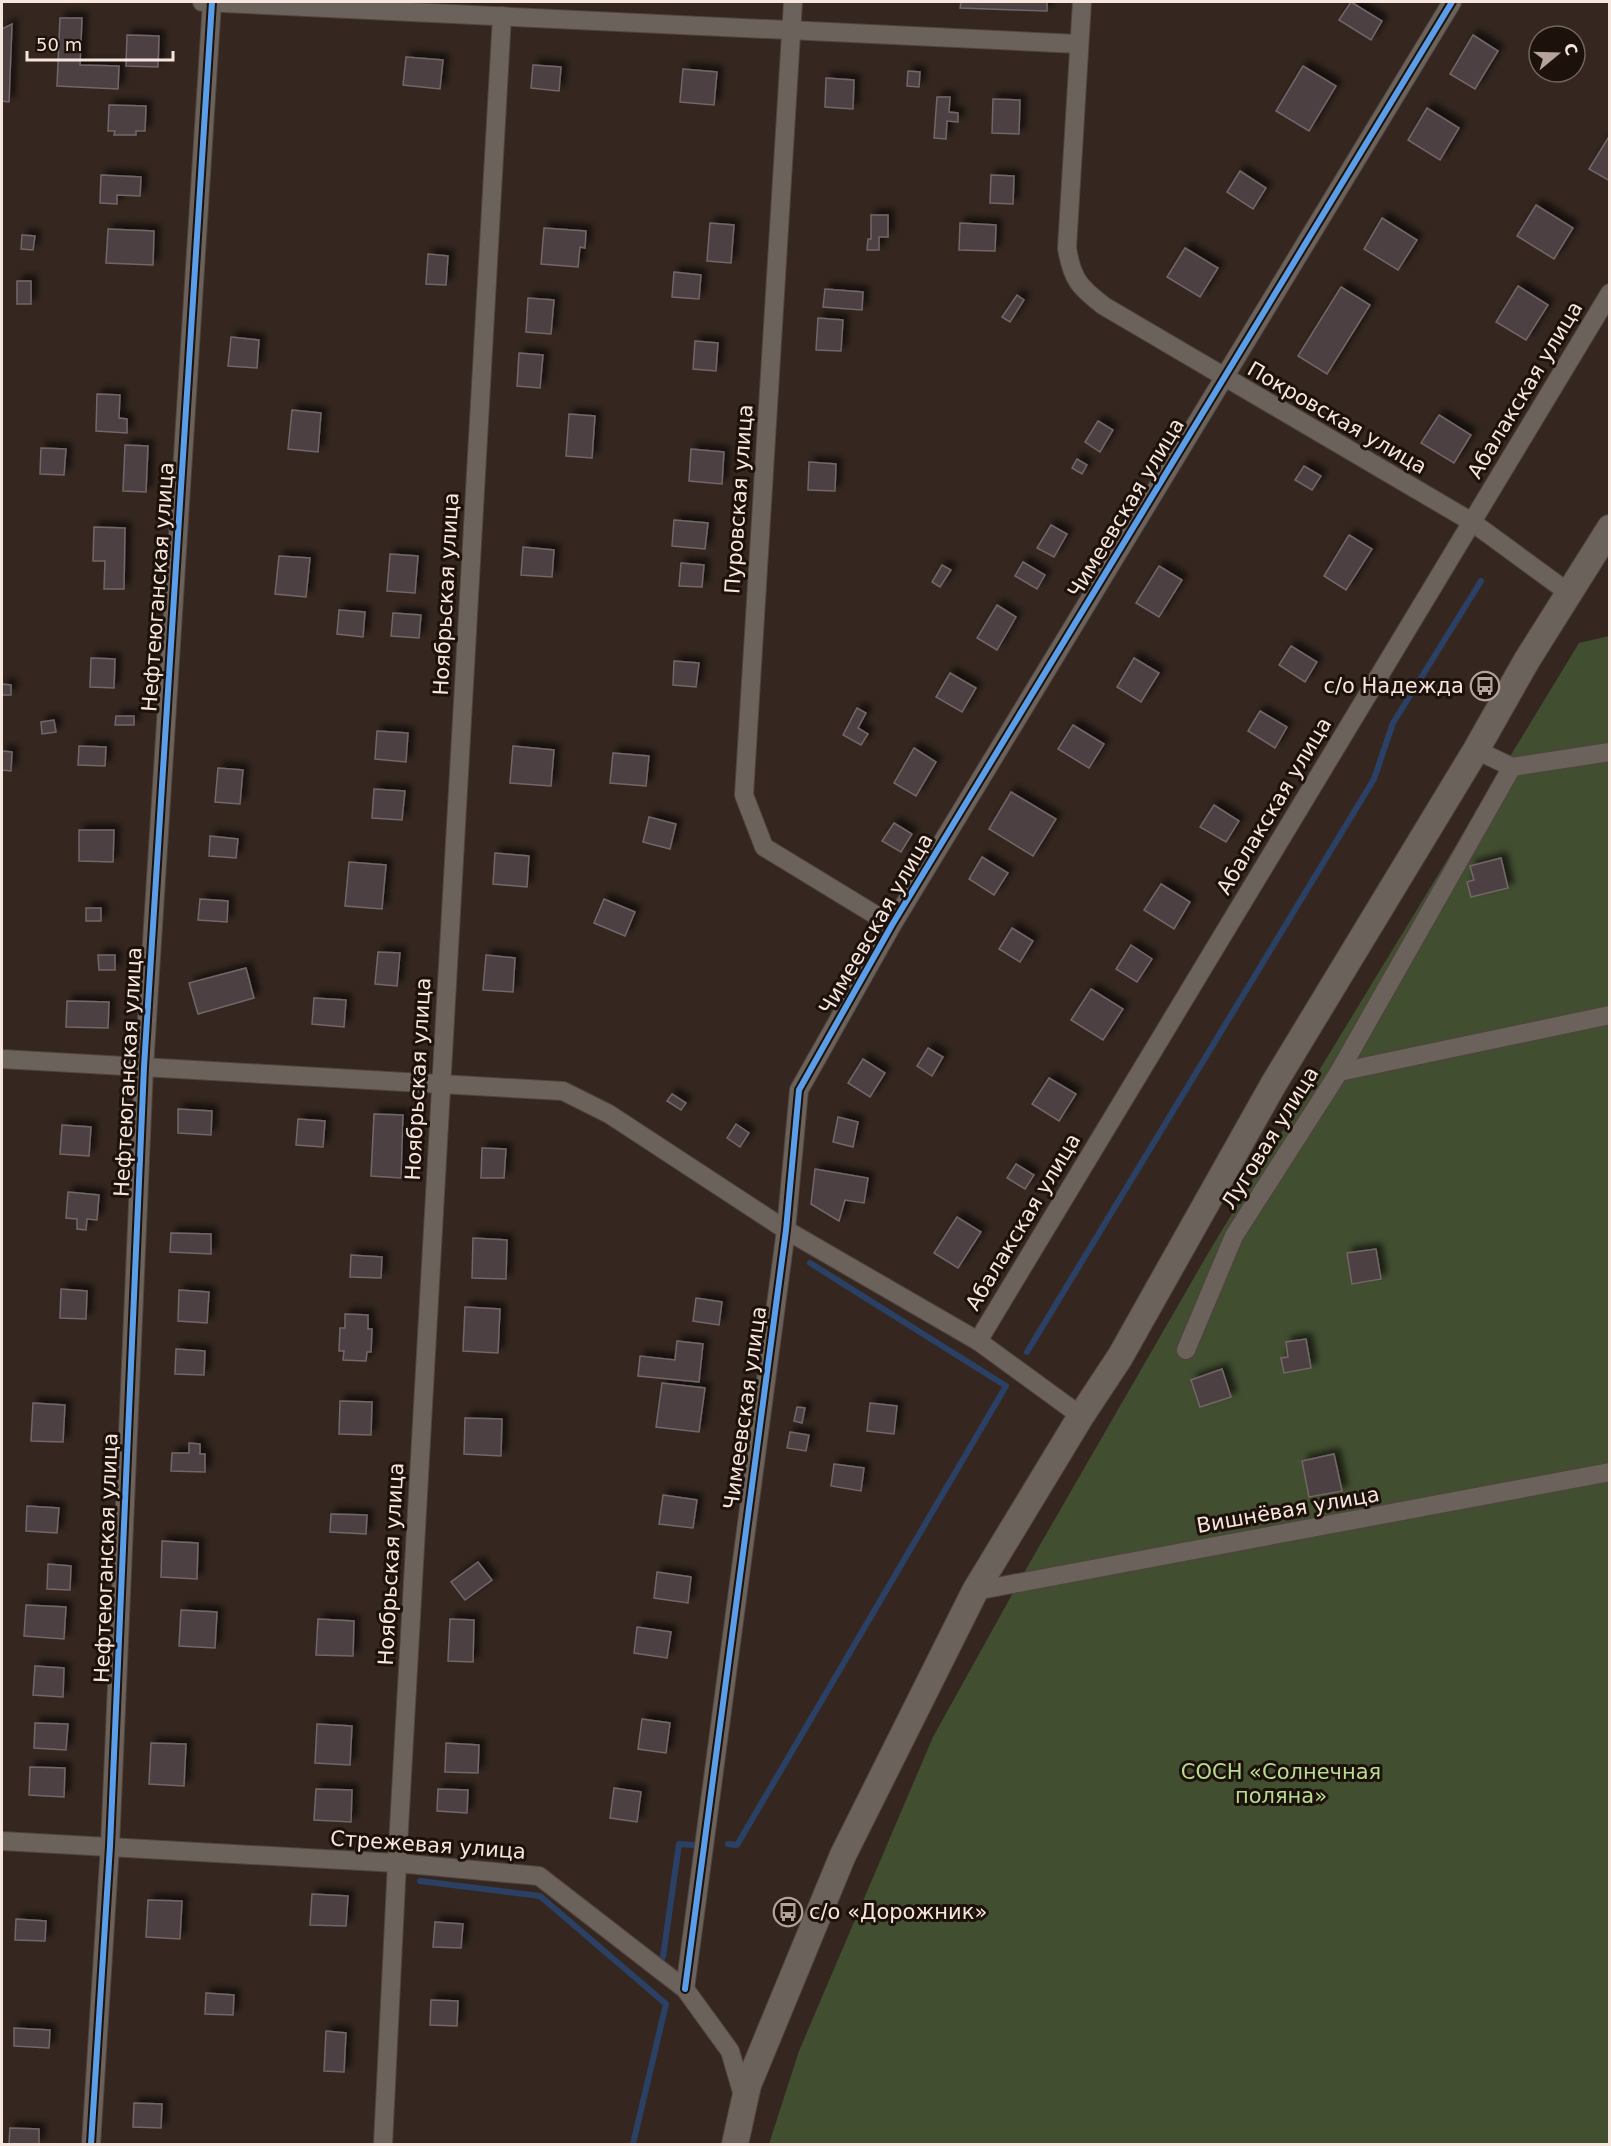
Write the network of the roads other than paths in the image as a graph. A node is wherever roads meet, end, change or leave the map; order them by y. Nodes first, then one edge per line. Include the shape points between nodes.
1 (207, 2) edge
2 (793, 2) edge
3 (1082, 2) edge
4 (1452, 2) edge
5 (502, 16) junction
6 (791, 29) junction
7 (1079, 44) junction
8 (1610, 293) edge
9 (1225, 378) junction
10 (1472, 522) junction
11 (1610, 528) edge
12 (1569, 593) junction
13 (1476, 750) junction
14 (1610, 752) edge
15 (1512, 767) junction
16 (892, 925) junction
17 (1610, 1015) edge
18 (2, 1059) edge
19 (144, 1067) junction
20 (1339, 1072) junction
21 (441, 1083) junction
22 (786, 1230) junction
23 (978, 1341) junction
24 (1186, 1350) dead end
25 (1081, 1416) junction
26 (1610, 1472) edge
27 (975, 1591) junction
28 (2, 1840) edge
29 (110, 1846) junction
30 (397, 1863) junction
31 (685, 1989) junction
32 (744, 2100) junction
33 (91, 2145) edge
34 (383, 2145) edge
35 (735, 2145) edge

1 - 5 street
1 - 19 street, Нефтеюганская улица
2 - 6 street, Пуровская улица
3 - 7 street, Покровская улица
4 - 9 street, Чимеевская улица
5 - 6 street
5 - 21 street, Ноябрьская улица
6 - 7 street
6 - 16 street, Пуровская улица via 744,795 764,847
7 - 9 street, Покровская улица via 1067,248 1070,269 1104,306
8 - 10 street, Абалакская улица
9 - 10 street, Покровская улица
9 - 16 street, Чимеевская улица
10 - 12 street, Покровская улица
10 - 23 street, Абалакская улица
11 - 12 street
12 - 13 street
13 - 15 street
13 - 25 street via 1272,1085 1120,1358
14 - 15 street
15 - 20 street
16 - 22 street, Чимеевская улица via 799,1090
17 - 20 street, Луговая улица
18 - 19 street
19 - 21 street
19 - 29 street, Нефтеюганская улица
20 - 24 street, Луговая улица via 1234,1236
21 - 22 street via 563,1092 609,1114
21 - 30 street, Ноябрьская улица
22 - 23 street
22 - 31 street, Чимеевская улица
23 - 25 street
25 - 27 street
26 - 27 street, Вишнёвая улица
27 - 32 street via 843,1855
28 - 29 street, Стрежевая улица
29 - 30 street, Стрежевая улица
29 - 33 street, Нефтеюганская улица
30 - 31 street, Стрежевая улица via 539,1876
30 - 34 street, Ноябрьская улица
31 - 32 street, Стрежевая улица via 730,2050
32 - 35 street

